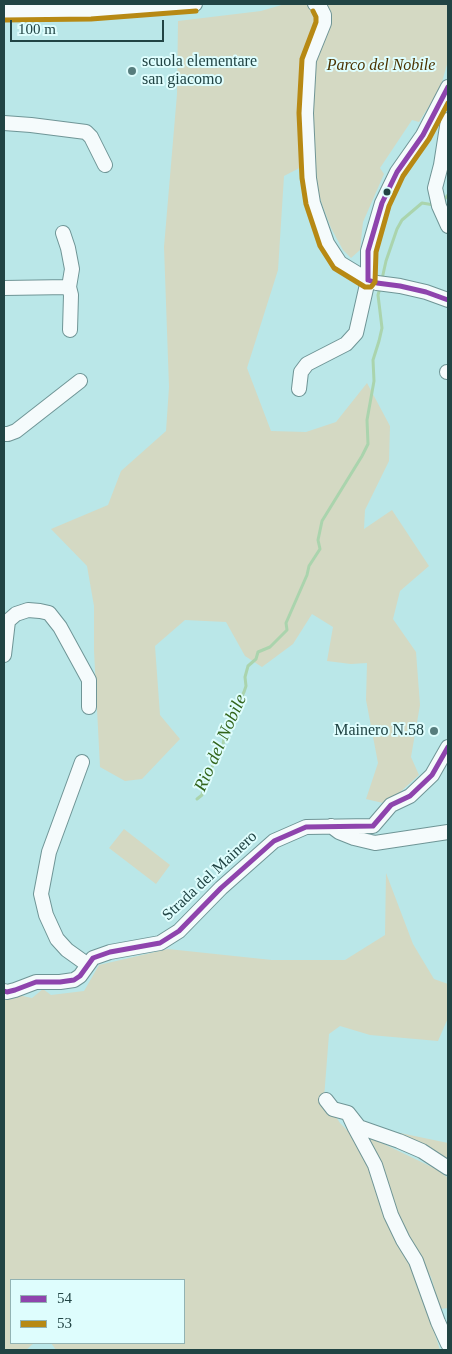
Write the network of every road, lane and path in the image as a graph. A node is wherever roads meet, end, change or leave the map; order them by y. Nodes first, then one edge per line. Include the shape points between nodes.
1 (194, 4) edge
2 (315, 4) edge
3 (4, 12) edge
4 (448, 87) edge
5 (448, 120) edge
6 (4, 123) edge
7 (106, 165) dead end
8 (448, 226) edge
9 (63, 233) dead end
10 (377, 282) junction
11 (4, 288) edge
12 (69, 288) junction
13 (448, 300) edge
14 (70, 330) dead end
15 (80, 381) dead end
16 (299, 389) dead end
17 (4, 434) edge
18 (4, 655) edge
19 (89, 707) dead end
20 (448, 747) edge
21 (82, 762) dead end
22 (331, 826) junction
23 (448, 832) edge
24 (88, 965) junction
25 (4, 991) edge
26 (326, 1100) dead end
27 (348, 1113) junction
28 (448, 1168) edge
29 (448, 1344) edge

1 - 3 street via 90,12
2 - 10 street via 324,15 324,23 309,60 306,113 313,203 327,243 340,263
4 - 10 street via 382,203 368,251
5 - 8 street via 435,188
6 - 7 street via 86,132
9 - 12 street via 72,269
10 - 13 street
10 - 16 street via 356,333 346,344 307,364
11 - 12 street
12 - 14 street
15 - 17 street via 16,431
18 - 19 street via 8,621 28,610 50,613 89,680
20 - 22 street, Strada del Mainero via 432,775 410,796 391,805 373,826
21 - 24 street via 49,852 41,894 57,939
22 - 23 street via 354,838 375,843
22 - 24 street, Strada del Mainero via 306,827 274,841 179,931 160,943 110,952 93,958
24 - 25 street, Strada del Mainero via 74,980 36,982
26 - 27 street via 333,1109
27 - 28 street via 359,1127 422,1151
27 - 29 street via 374,1165 391,1215 416,1261

